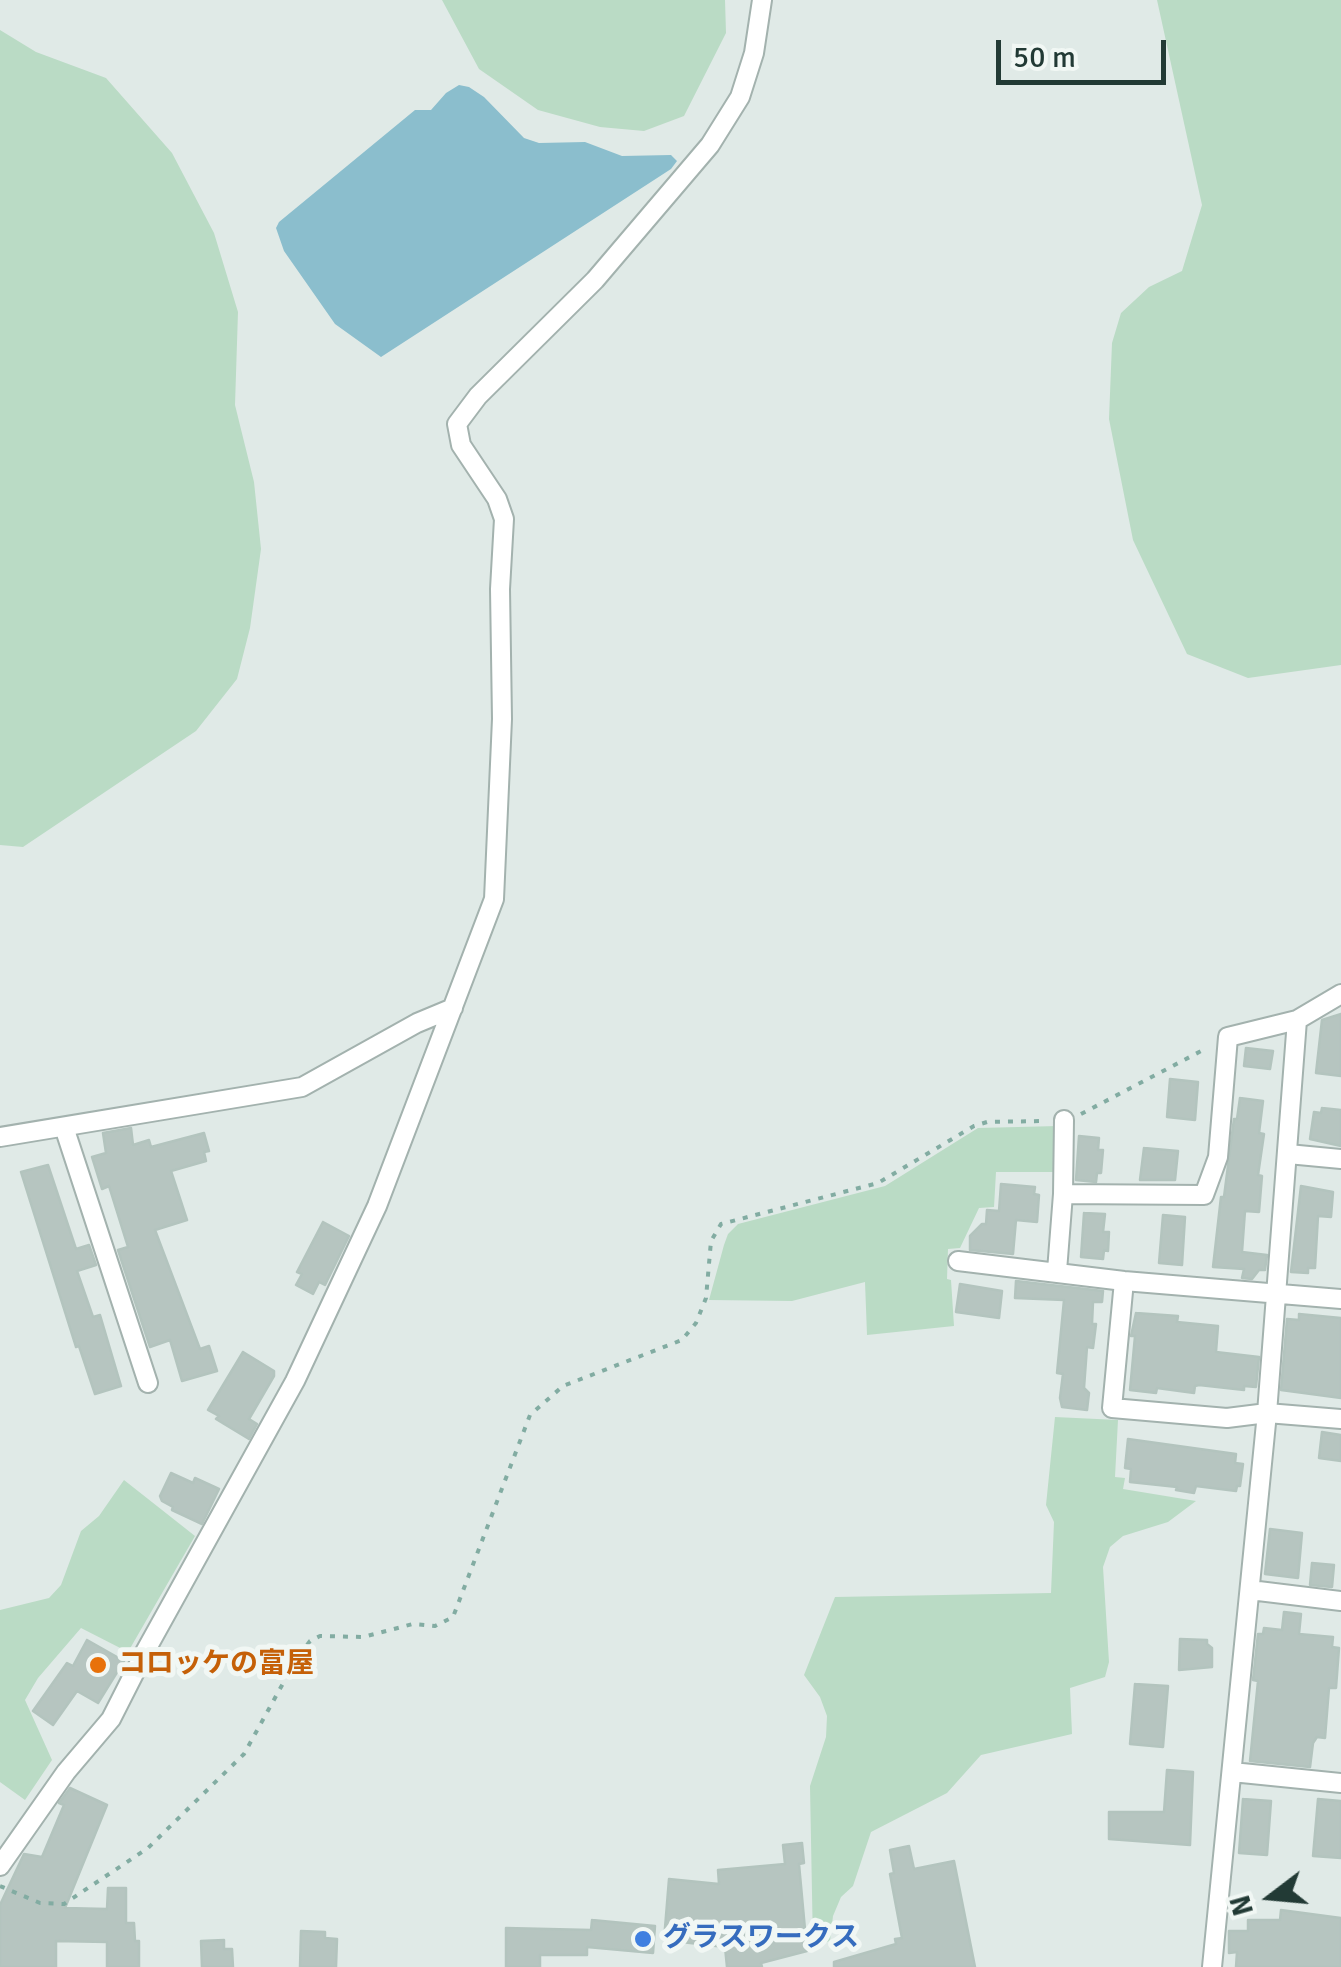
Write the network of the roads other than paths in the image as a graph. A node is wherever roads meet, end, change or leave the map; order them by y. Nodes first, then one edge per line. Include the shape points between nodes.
1 (762, 0) edge
2 (1341, 994) edge
3 (453, 1008) junction
4 (1297, 1020) junction
5 (1064, 1120) road end
6 (64, 1127) junction
7 (0, 1137) edge
8 (1288, 1154) junction
9 (1341, 1159) edge
10 (1063, 1194) junction
11 (958, 1261) dead end
12 (1057, 1271) junction
13 (1124, 1281) junction
14 (1277, 1294) junction
15 (1341, 1300) edge
16 (148, 1383) dead end
17 (1266, 1413) junction
18 (1341, 1419) edge
19 (1250, 1590) junction
20 (1341, 1601) edge
21 (1232, 1772) junction
22 (1341, 1783) edge
23 (0, 1866) edge
24 (1212, 1967) edge

1 - 3 street via 740,97 710,145 595,280 457,424 460,445 504,519 494,899
2 - 4 street
3 - 6 street via 302,1087
3 - 23 street via 377,1206 295,1381 112,1720
4 - 8 street
4 - 10 street via 1228,1037 1218,1157 1204,1195
5 - 10 street
6 - 7 street
6 - 16 street
8 - 9 street
8 - 14 street
10 - 12 street
11 - 12 street
12 - 13 street
13 - 14 street
13 - 17 street via 1112,1408 1227,1418
14 - 15 street
14 - 17 street
17 - 18 street
17 - 19 street
19 - 20 street
19 - 21 street
21 - 22 street
21 - 24 street

